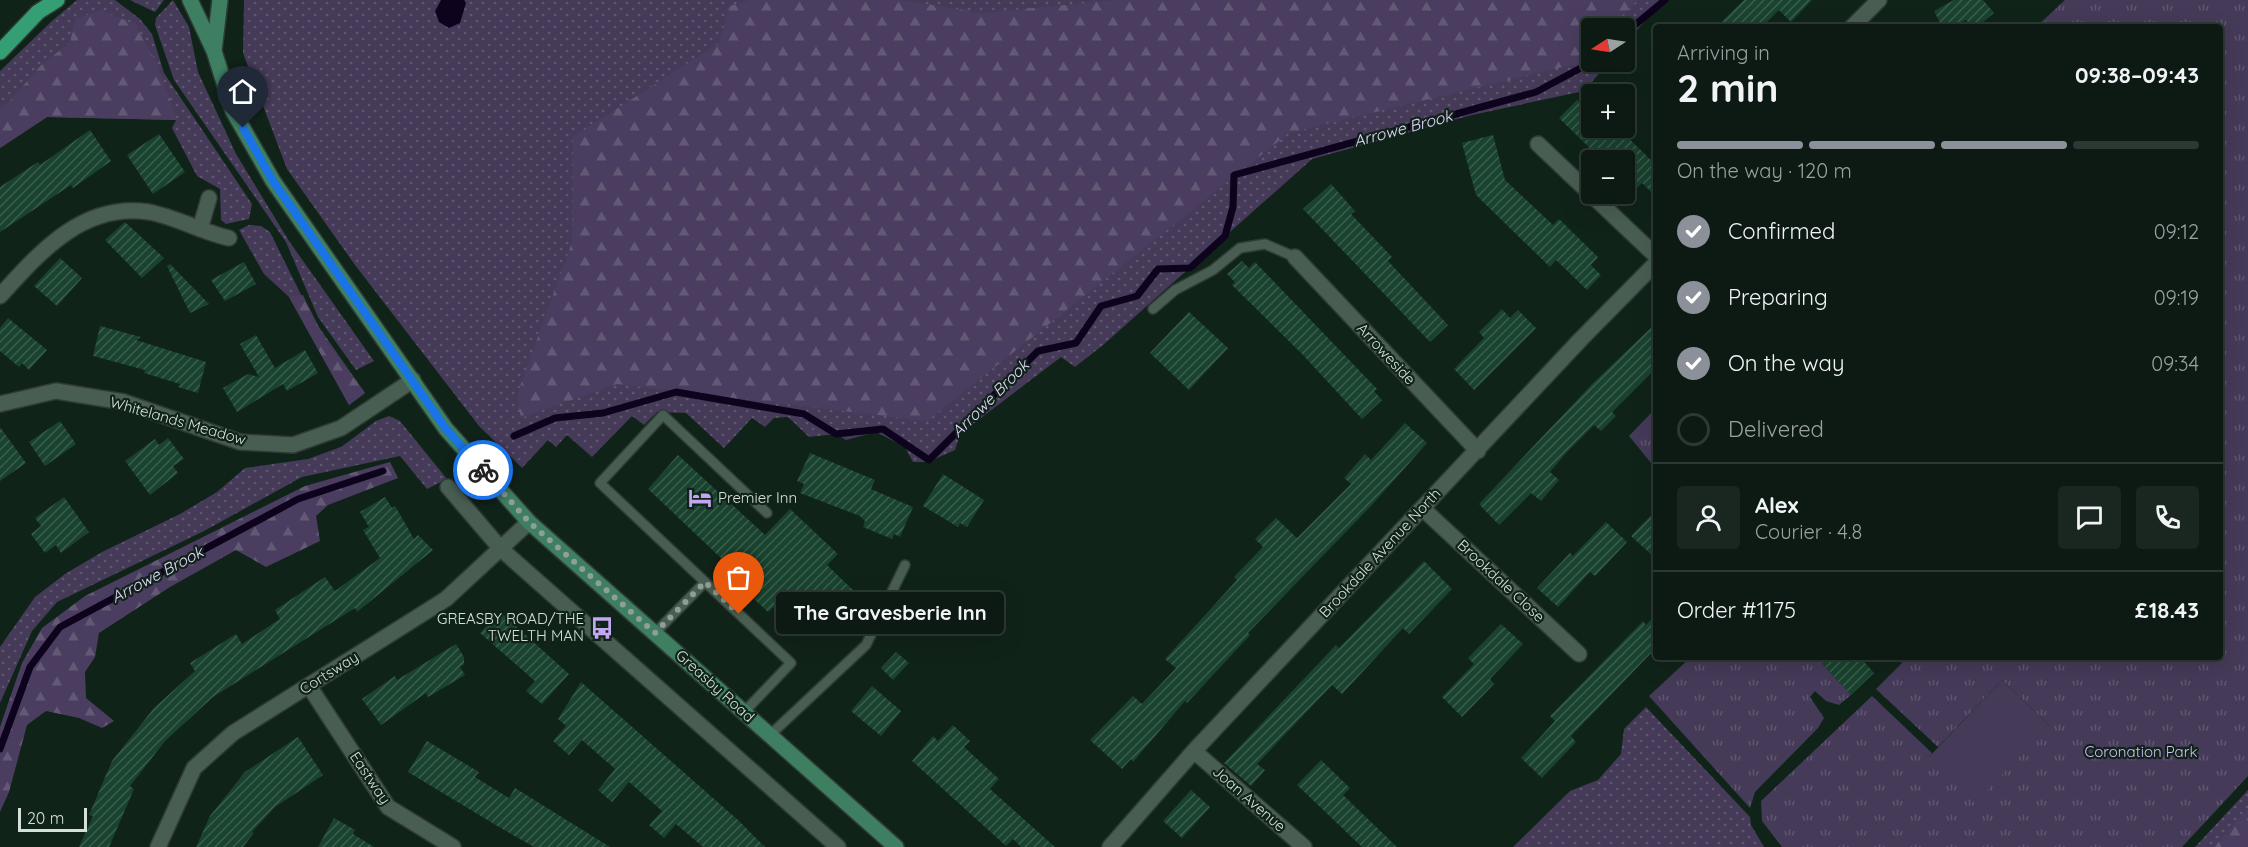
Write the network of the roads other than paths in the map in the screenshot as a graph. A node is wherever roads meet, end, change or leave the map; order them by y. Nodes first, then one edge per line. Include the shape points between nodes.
1 (57, 0) edge
2 (190, 0) edge
3 (220, 0) edge
4 (1879, 0) edge
5 (41, 6) edge
6 (1855, 24) edge
7 (214, 51) junction
8 (0, 52) edge
9 (1538, 144) dead end
10 (209, 198) dead end
11 (200, 229) junction
12 (229, 238) dead end
13 (1653, 253) edge
14 (1295, 257) joint
15 (1653, 266) edge
16 (0, 296) edge
17 (1153, 309) dead end
18 (413, 380) junction
19 (0, 404) edge
20 (1478, 451) junction
21 (448, 487) dead end
22 (1422, 507) junction
23 (768, 513) dead end
24 (529, 522) junction
25 (501, 549) junction
26 (905, 566) dead end
27 (705, 582) junction
28 (655, 633) junction
29 (1579, 654) dead end
30 (309, 686) junction
31 (744, 712) junction
32 (770, 735) junction
33 (1194, 751) junction
34 (158, 847) edge
35 (453, 847) edge
36 (838, 847) edge
37 (896, 847) edge
38 (1110, 847) edge
39 (1304, 847) edge

1 - 5 main road
2 - 7 main road, Greasby Road
3 - 7 main road, Greasby Road
4 - 6 street
5 - 8 main road
7 - 18 main road, Greasby Road via 233,111 273,181
9 - 13 street
10 - 11 street
11 - 12 street
11 - 16 street via 150,212 94,216 60,236
14 - 17 lane via 1265,244 1239,248
14 - 20 street, Arroweside
15 - 20 street, Brookdale Avenue North
18 - 19 street, Whitelands Meadow via 341,428 294,445 240,442 124,402 56,391
18 - 24 main road, Greasby Road via 446,429
20 - 22 street, Brookdale Avenue North
21 - 25 street
22 - 29 street, Brookdale Close
22 - 33 street, Brookdale Avenue North
23 - 27 lane via 663,415 600,483
24 - 25 street, Cortsway
24 - 28 main road, Greasby Road
25 - 30 street, Cortsway via 446,599
25 - 36 street
26 - 32 lane via 866,645
27 - 28 lane
27 - 31 lane via 791,663
28 - 31 main road, Greasby Road
30 - 34 street, Cortsway via 233,733 194,768
30 - 35 street, Eastway via 388,807
31 - 32 main road, Greasby Road
32 - 37 main road, Greasby Road
33 - 38 street, Brookdale Avenue North
33 - 39 street, Joan Avenue

